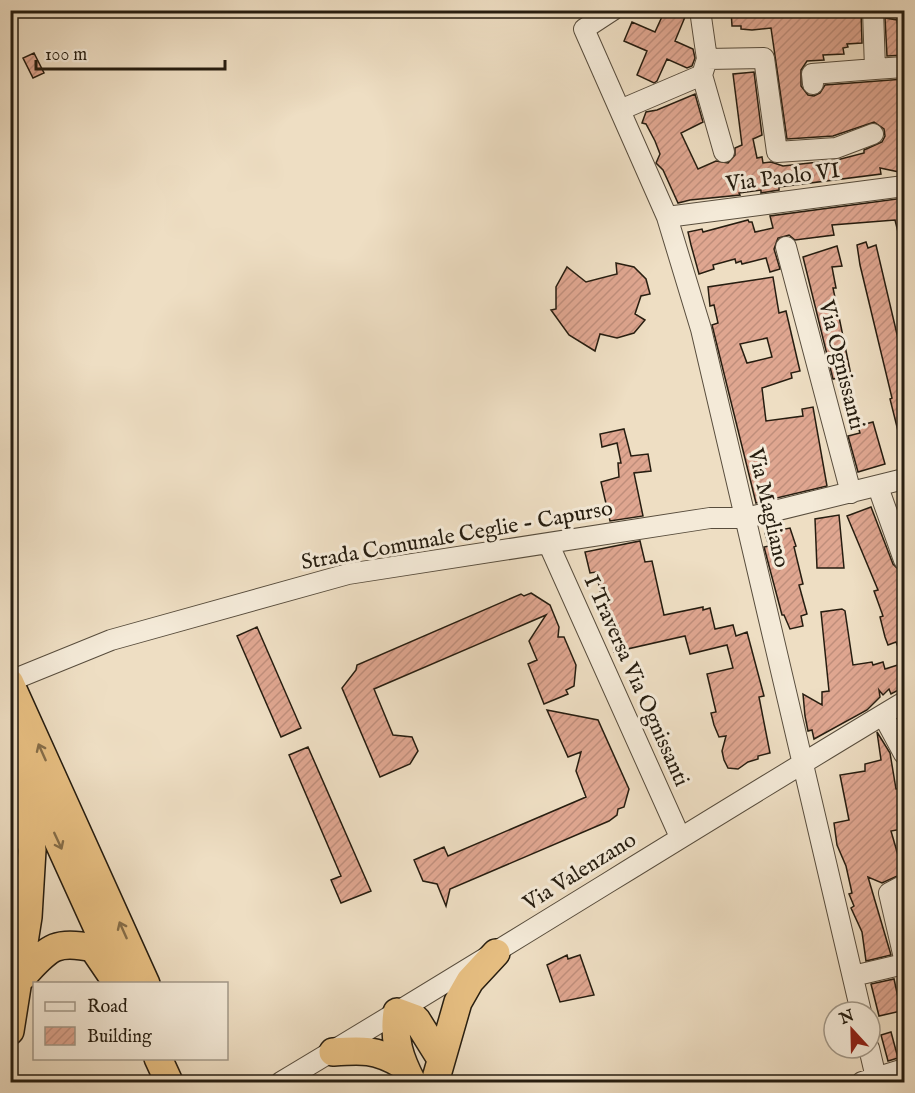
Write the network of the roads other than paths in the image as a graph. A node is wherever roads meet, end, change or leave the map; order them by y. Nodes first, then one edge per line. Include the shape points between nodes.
1 (612, 10) edge
2 (699, 10) edge
3 (873, 10) edge
4 (704, 67) junction
5 (904, 67) edge
6 (875, 69) junction
7 (813, 84) dead end
8 (620, 110) junction
9 (873, 134) dead end
10 (724, 152) dead end
11 (904, 186) edge
12 (668, 217) junction
13 (786, 247) dead end
14 (904, 479) edge
15 (878, 487) junction
16 (851, 493) junction
17 (746, 518) junction
18 (549, 544) junction
19 (904, 560) edge
20 (12, 686) edge
21 (904, 702) edge
22 (883, 715) junction
23 (10, 729) edge
24 (904, 754) edge
25 (19, 755) junction
26 (802, 762) junction
27 (680, 837) junction
28 (904, 885) edge
29 (496, 953) junction
30 (904, 958) edge
31 (904, 964) edge
32 (853, 976) junction
33 (21, 978) junction
34 (115, 982) edge
35 (122, 982) edge
36 (145, 982) edge
37 (858, 1000) edge
38 (397, 1012) junction
39 (10, 1030) edge
40 (333, 1052) junction
41 (870, 1060) edge
42 (904, 1069) edge
43 (438, 1071) edge
44 (406, 1073) edge
45 (872, 1081) edge
46 (281, 1083) edge

1 - 8 street, Via Magliano via 584,29
2 - 4 street
3 - 6 street
4 - 8 street
4 - 9 street via 764,58 777,152 836,148
4 - 10 street
5 - 6 street
6 - 7 street via 812,75
8 - 12 street, Via Magliano
11 - 12 street, Via Paolo VI
12 - 17 street, Via Magliano via 701,329
13 - 16 street, Via Ognissanti
14 - 15 street
15 - 16 street
15 - 19 street
16 - 17 street
17 - 18 street, Strada Comunale Ceglie - Capurso via 710,518
17 - 26 street, Via Magliano
18 - 20 street, Strada Comunale Ceglie - Capurso via 348,574 111,640
18 - 27 street, I Traversa Via Ognissanti
36 -> 20 highway
21 - 22 street, Via Valenzano
22 - 24 street
22 - 26 street, Via Valenzano
23 - 25 highway
25 - 33 highway via 33,850
25 -> 35 highway
26 - 27 street, Via Valenzano
26 - 32 street, Via Magliano
27 - 29 street, Via Valenzano
28 - 30 street via 889,893
29 - 38 street, Via Valenzano
29 - 43 highway via 470,981 458,1002
31 - 32 street
32 - 37 street, Via Magliano
33 - 34 highway via 48,949 70,944 93,948
33 - 39 highway
38 - 40 street, Via Valenzano
38 - 43 highway via 416,1019
38 - 44 highway via 394,1030
40 - 44 highway via 382,1053
40 - 46 street, Via Valenzano
41 - 45 street
42 - 45 street

